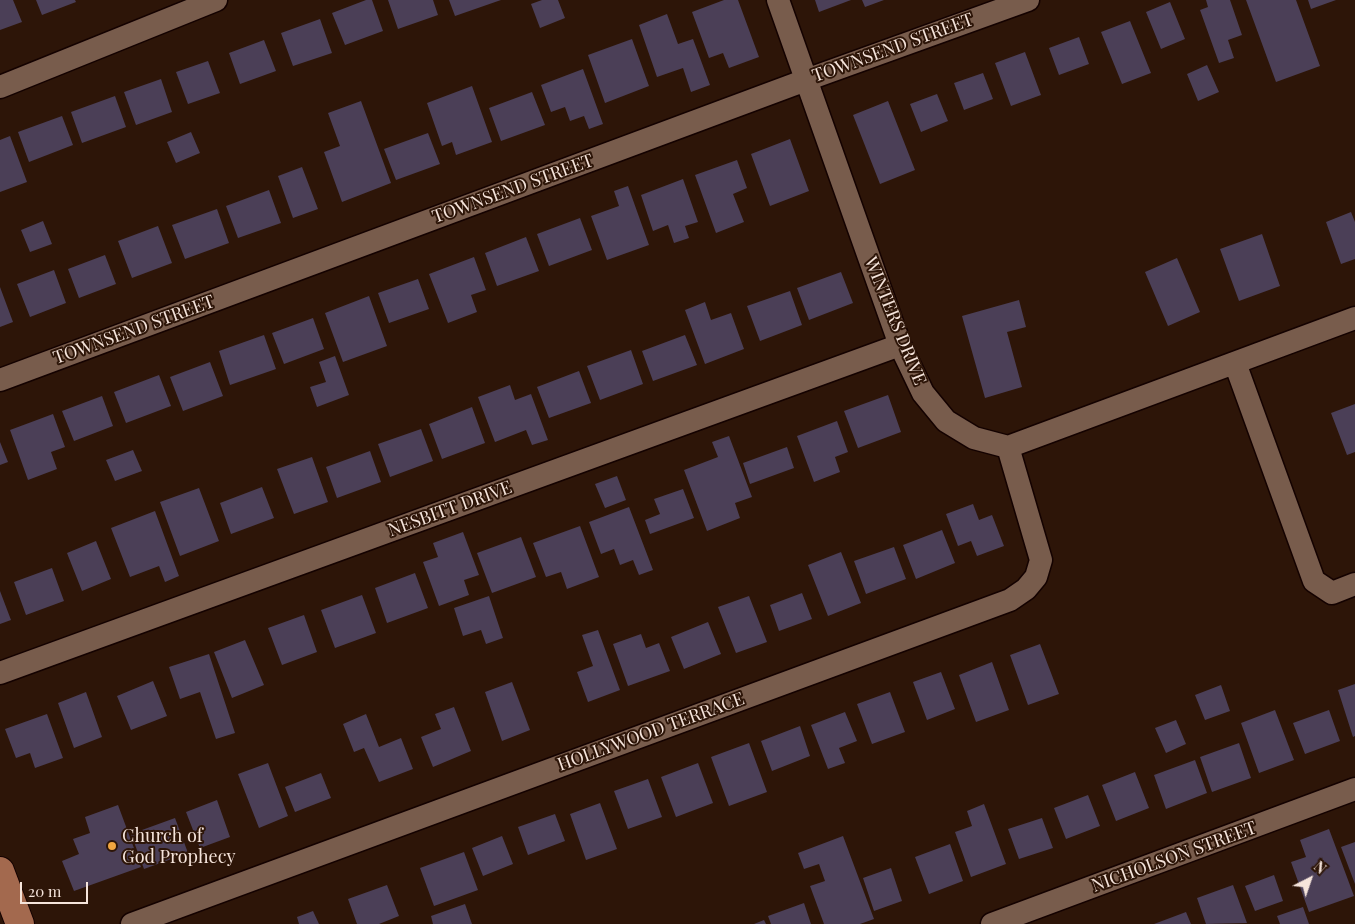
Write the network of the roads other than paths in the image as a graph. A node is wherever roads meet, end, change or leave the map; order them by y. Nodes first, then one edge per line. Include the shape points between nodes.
1 (216, 0) edge
2 (778, 0) edge
3 (1028, 0) edge
4 (806, 80) junction
5 (0, 87) edge
6 (1355, 318) edge
7 (900, 345) junction
8 (1236, 363) junction
9 (0, 380) edge
10 (1008, 447) junction
11 (1355, 584) edge
12 (0, 674) edge
13 (1355, 789) edge
14 (0, 871) edge
15 (20, 924) edge
16 (132, 924) edge
17 (992, 924) edge

1 - 5 street
2 - 4 street, WINTERS DRIVE
3 - 4 street, TOWNSEND STREET
4 - 7 street, WINTERS DRIVE
4 - 9 street, TOWNSEND STREET
6 - 8 street
7 - 10 street, WINTERS DRIVE via 923,393 946,421 974,438
7 - 12 street, NESBITT DRIVE
8 - 10 street
8 - 11 street via 1314,581 1332,593
10 - 16 street, HOLLYWOOD TERRACE via 1042,560 1036,577 1010,600
13 - 17 street, NICHOLSON STREET
14 - 15 main road

